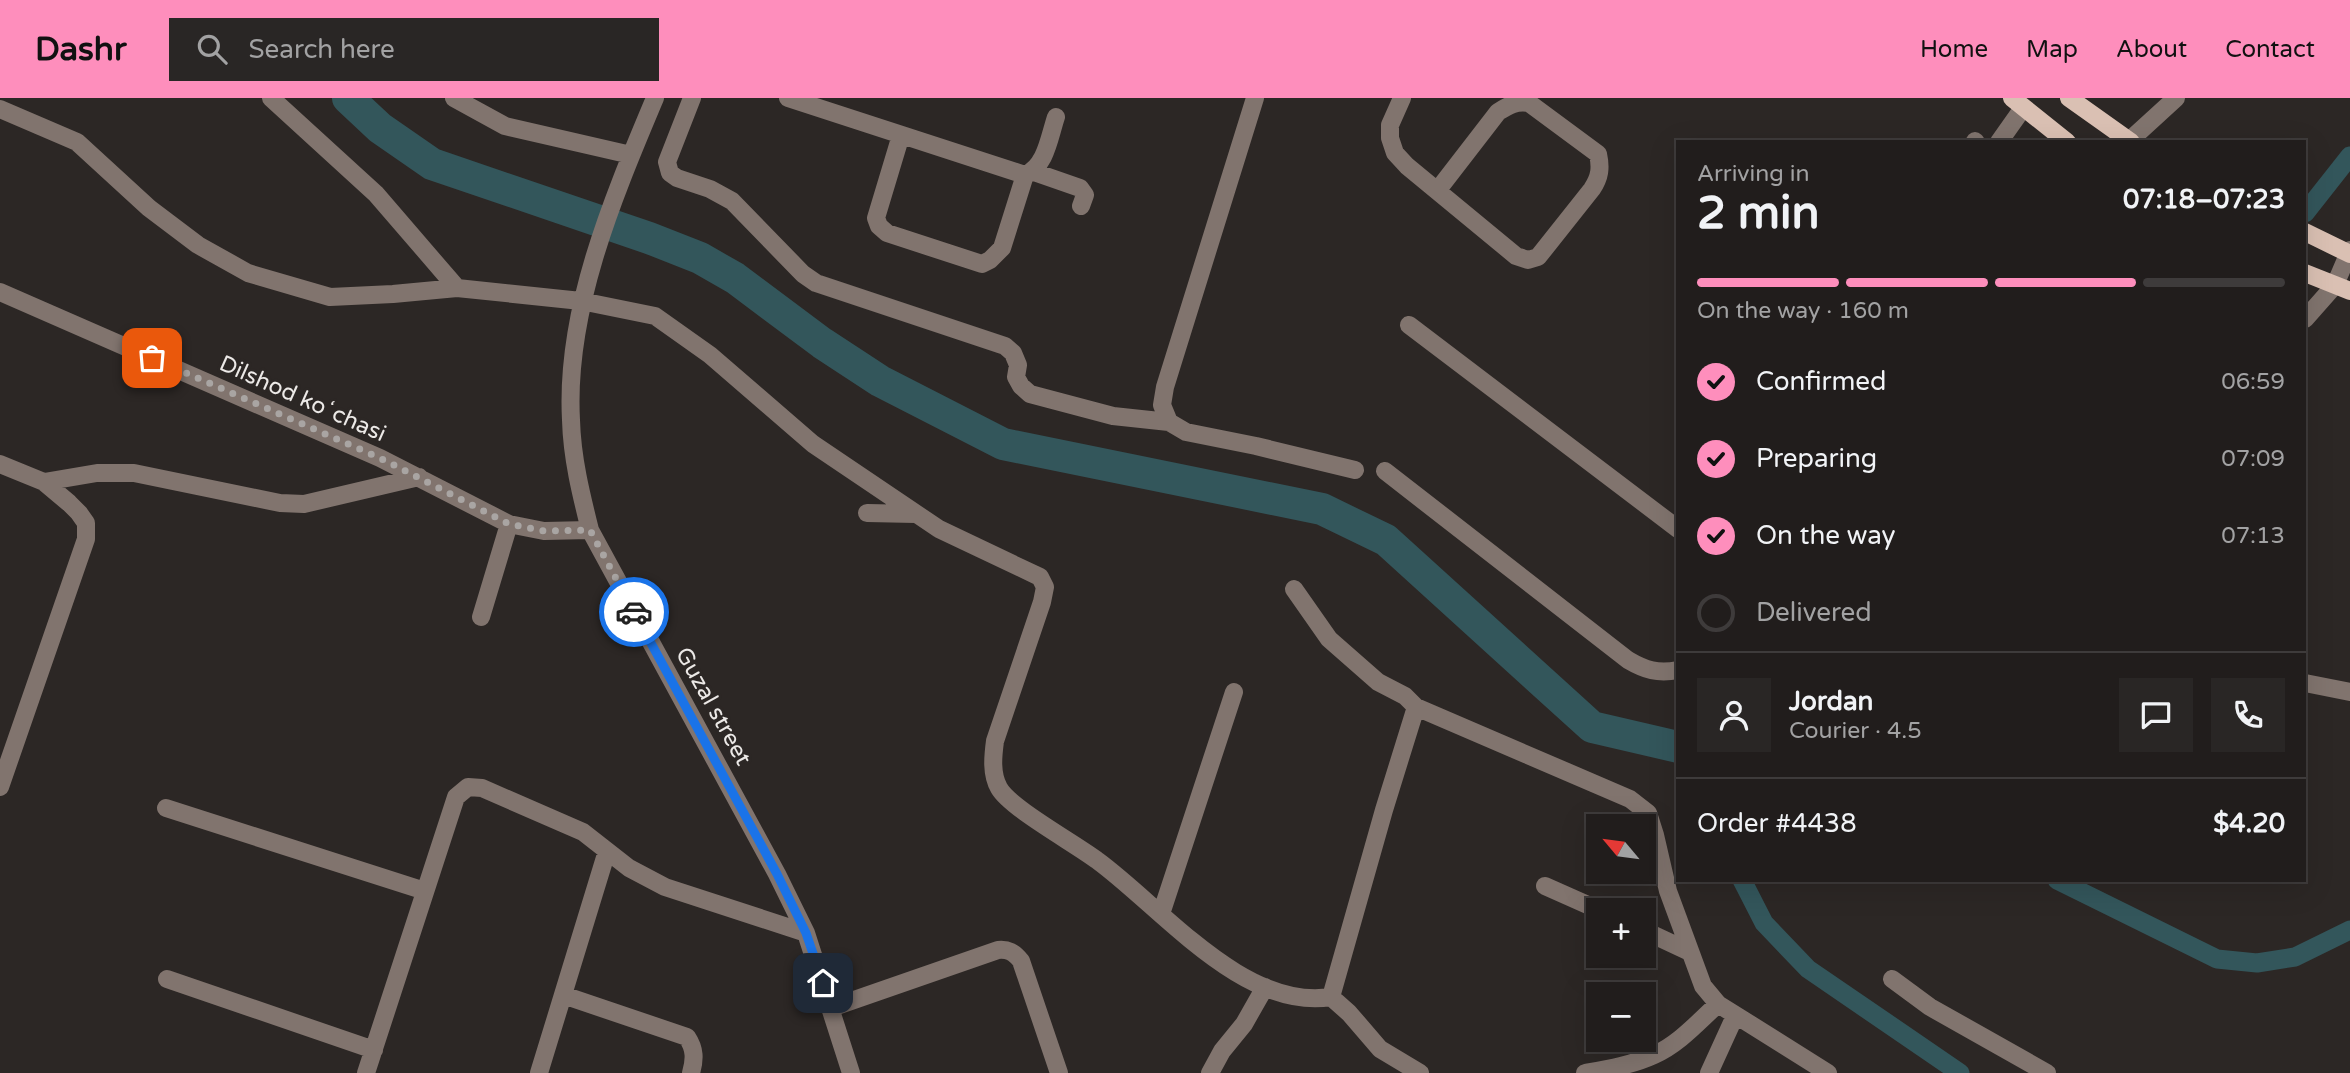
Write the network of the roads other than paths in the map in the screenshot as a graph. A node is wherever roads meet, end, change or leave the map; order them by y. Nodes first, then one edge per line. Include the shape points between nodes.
1 (271, 98) edge
2 (454, 98) edge
3 (655, 98) edge
4 (692, 98) edge
5 (788, 98) edge
6 (1255, 98) edge
7 (1402, 98) edge
8 (2069, 98) edge
9 (2176, 98) edge
10 (2018, 103) edge
11 (0, 109) edge
12 (1056, 117) dead end
13 (901, 135) junction
14 (2007, 139) edge
15 (2064, 140) edge
16 (2129, 140) edge
17 (2131, 140) edge
18 (631, 155) junction
19 (1030, 174) junction
20 (1437, 191) junction
21 (1081, 206) dead end
22 (2306, 232) edge
23 (2346, 251) edge
24 (2327, 282) edge
25 (457, 288) junction
26 (0, 292) edge
27 (581, 301) junction
28 (2306, 317) edge
29 (1409, 325) dead end
30 (1169, 422) junction
31 (0, 464) edge
32 (1355, 470) dead end
33 (1385, 471) dead end
34 (419, 477) junction
35 (44, 482) junction
36 (867, 513) dead end
37 (916, 514) junction
38 (509, 524) junction
39 (1676, 526) edge
40 (590, 530) junction
41 (1294, 589) dead end
42 (481, 617) dead end
43 (1676, 670) edge
44 (2306, 683) edge
45 (1234, 692) dead end
46 (2350, 692) edge
47 (1416, 707) junction
48 (6, 755) edge
49 (0, 787) edge
50 (166, 808) dead end
51 (607, 851) junction
52 (1545, 886) dead end
53 (425, 891) junction
54 (1586, 905) edge
55 (1161, 914) junction
56 (806, 933) junction
57 (1656, 936) edge
58 (1690, 952) junction
59 (167, 979) dead end
60 (1892, 979) dead end
61 (1265, 988) junction
62 (563, 995) junction
63 (1331, 998) junction
64 (1718, 1004) junction
65 (831, 1009) junction
66 (1735, 1016) junction
67 (374, 1050) junction
68 (366, 1073) edge
69 (540, 1073) edge
70 (691, 1073) edge
71 (851, 1073) edge
72 (1059, 1073) edge
73 (1210, 1073) edge
74 (1420, 1073) edge
75 (1585, 1073) edge
76 (1709, 1073) edge
77 (1828, 1073) edge
78 (2047, 1073) edge

1 - 25 street via 376,194
2 - 18 street via 505,126
3 - 18 street, Guzal street
4 - 30 street via 667,162 670,173 732,201 816,283 1005,346 1018,365 1016,377 1031,394 1113,416
5 - 13 street
6 - 30 street via 1165,387 1162,405
7 - 20 street via 1390,125 1395,153
8 - 16 main road
9 - 17 street
10 - 14 street
10 - 15 main road
11 - 25 street via 77,142 149,208 198,245 247,272 330,297
12 - 19 street via 1041,162
13 - 19 street
13 - 19 street via 876,218 879,226 887,233 982,264 1002,248
18 - 27 street, Guzal street
19 - 21 street via 1080,188 1085,195
20 - 20 street via 1516,256 1528,260 1538,257 1570,217 1598,179 1601,166 1598,154 1529,103 1520,102 1498,113
22 - 23 main road
23 - 24 street
24 - 28 street
25 - 27 street
26 - 34 street, Dilshod koʻchasi
27 - 37 street via 655,316 710,355 813,444
27 - 40 street, Guzal street via 570,420 577,479
29 - 39 street
30 - 32 street via 1186,432
31 - 35 street
33 - 43 street via 1628,660 1647,671
34 - 35 street via 304,504 134,473 97,473
34 - 38 street, Dilshod koʻchasi
35 - 48 street via 79,513 86,523 86,539
36 - 37 street
37 - 55 street via 1040,577 1045,587 995,741 995,778 1011,802 1115,873
38 - 40 street, Dilshod koʻchasi via 544,531
38 - 42 street
40 - 56 street, Guzal street
41 - 47 street via 1329,639 1378,682
44 - 46 street
45 - 55 street
47 - 58 street via 1630,799 1648,813
47 - 63 street
48 - 49 street
50 - 53 street
51 - 53 street via 583,831 482,788 468,787 456,797
51 - 56 street via 665,887
51 - 62 street
52 - 54 street
53 - 67 street
55 - 61 street via 1226,967
56 - 65 street, Guzal street
57 - 58 street
58 - 64 street via 1703,986
59 - 67 street
60 - 78 street via 1930,1007
61 - 63 street via 1312,1000
61 - 73 street
62 - 69 street
62 - 70 street via 687,1037 693,1046
63 - 74 street via 1380,1049
64 - 66 street
64 - 75 street via 1656,1055
65 - 71 street, Guzal street
65 - 72 street via 1006,949 1021,961
66 - 76 street
66 - 77 street
67 - 68 street

